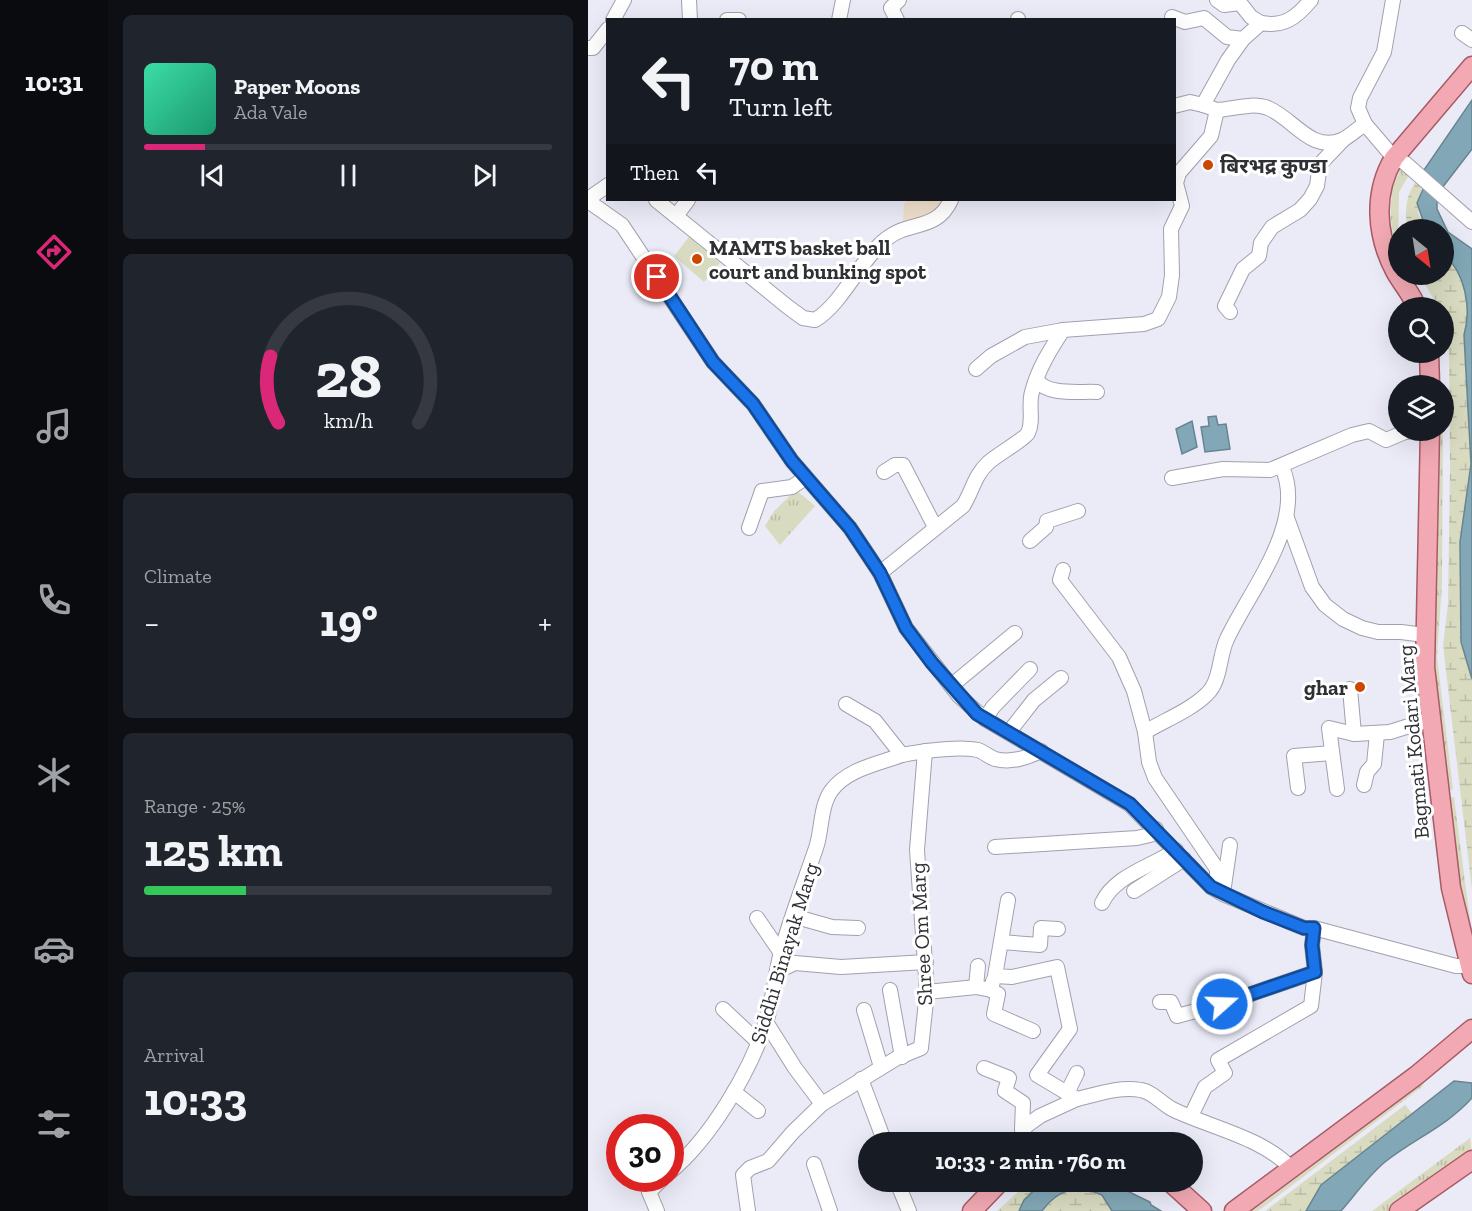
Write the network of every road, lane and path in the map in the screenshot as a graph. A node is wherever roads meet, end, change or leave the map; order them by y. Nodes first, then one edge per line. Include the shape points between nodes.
1 (624, 0) edge
2 (689, 0) edge
3 (843, 0) edge
4 (899, 0) edge
5 (1217, 0) edge
6 (1311, 0) edge
7 (1393, 0) edge
8 (614, 18) edge
9 (690, 18) edge
10 (839, 18) edge
11 (896, 18) edge
12 (1176, 19) edge
13 (1260, 23) junction
14 (606, 31) edge
15 (1243, 39) junction
16 (590, 51) edge
17 (1472, 66) edge
18 (1203, 105) junction
19 (1176, 106) edge
20 (1217, 110) junction
21 (1365, 124) junction
22 (1344, 139) junction
23 (1399, 161) junction
24 (606, 186) edge
25 (588, 200) edge
26 (657, 201) edge
27 (687, 201) edge
28 (950, 201) edge
29 (675, 216) junction
30 (1468, 219) edge
31 (1411, 297) edge
32 (1230, 312) dead end
33 (1063, 330) junction
34 (976, 369) dead end
35 (1037, 380) junction
36 (1097, 392) dead end
37 (1388, 439) edge
38 (1427, 441) edge
39 (1282, 467) junction
40 (884, 472) dead end
41 (805, 478) junction
42 (1172, 478) dead end
43 (1078, 511) dead end
44 (1287, 518) junction
45 (935, 527) junction
46 (749, 528) dead end
47 (1030, 541) dead end
48 (1063, 570) dead end
49 (880, 573) junction
50 (1015, 633) dead end
51 (1425, 635) junction
52 (1030, 669) dead end
53 (1061, 678) dead end
54 (951, 686) junction
55 (1350, 689) dead end
56 (846, 704) dead end
57 (985, 719) junction
58 (1431, 719) junction
59 (1009, 732) junction
60 (1145, 732) junction
61 (1354, 734) junction
62 (1377, 734) junction
63 (925, 751) junction
64 (1041, 751) junction
65 (1332, 753) junction
66 (902, 755) junction
67 (1364, 785) dead end
68 (1298, 788) dead end
69 (1337, 789) dead end
70 (1156, 829) junction
71 (1230, 845) dead end
72 (995, 847) dead end
73 (1180, 855) junction
74 (1211, 887) junction
75 (1134, 891) dead end
76 (1223, 894) junction
77 (1008, 900) dead end
78 (1102, 903) dead end
79 (794, 916) junction
80 (757, 918) dead end
81 (858, 928) dead end
82 (1314, 928) junction
83 (1058, 929) dead end
84 (1001, 942) junction
85 (781, 953) junction
86 (927, 962) junction
87 (978, 966) dead end
88 (1471, 969) edge
89 (778, 971) junction
90 (1315, 972) junction
91 (993, 983) junction
92 (976, 987) junction
93 (890, 990) dead end
94 (927, 992) junction
95 (1160, 1002) dead end
96 (723, 1009) dead end
97 (864, 1010) dead end
98 (766, 1022) junction
99 (1472, 1029) edge
100 (1034, 1031) dead end
101 (758, 1042) junction
102 (902, 1057) junction
103 (881, 1067) junction
104 (984, 1068) dead end
105 (1077, 1072) dead end
106 (861, 1079) junction
107 (734, 1092) junction
108 (1073, 1095) junction
109 (822, 1104) junction
110 (758, 1111) dead end
111 (1191, 1116) junction
112 (1022, 1129) junction
113 (881, 1132) edge
114 (1024, 1132) edge
115 (684, 1158) edge
116 (1472, 1160) edge
117 (813, 1164) dead end
118 (1292, 1169) junction
119 (649, 1192) edge
120 (901, 1192) edge
121 (990, 1192) edge
122 (1181, 1192) edge
123 (657, 1211) edge
124 (748, 1211) edge
125 (830, 1211) edge
126 (909, 1211) edge
127 (972, 1211) edge
128 (1202, 1211) edge
129 (1234, 1211) edge
130 (1399, 1211) edge

1 - 8 street
2 - 9 street
3 - 10 street
4 - 11 street via 891,8
5 - 13 street via 1224,5 1240,3
6 - 13 street via 1286,22
7 - 21 street via 1384,52 1360,98 1358,108
12 - 15 street via 1185,22 1204,18 1227,37
13 - 15 street
14 - 16 street
15 - 18 street
17 - 23 main road
18 - 19 street via 1190,102
18 - 20 street
20 - 22 street via 1255,104 1283,117 1320,143
20 - 33 street via 1211,136 1182,168 1176,183 1182,206 1171,229 1172,274 1164,312 1155,321 1144,324
21 - 22 street
21 - 23 street
22 - 32 street via 1320,164 1310,200 1272,227 1261,243 1259,256 1243,269 1225,306
23 - 30 street
23 - 31 main road via 1385,172 1379,203 1385,244
24 - 25 street
25 - 41 street via 622,225 713,362 753,404
26 - 29 street
27 - 29 street
28 - 29 street via 938,219 887,238 815,320 803,318
33 - 34 street via 1025,337
33 - 35 street
35 - 36 street via 1045,388
35 - 45 street via 1028,433 987,463 974,477 963,506
37 - 39 street via 1369,432 1352,435
38 - 51 main road, Bagmati Kodari Marg
39 - 42 street via 1224,469
39 - 44 street via 1289,491
40 - 45 street via 903,465
41 - 46 street via 792,487 762,491
41 - 49 street via 832,505
43 - 47 street via 1047,522
44 - 51 street via 1312,587 1325,605 1343,619 1378,633
44 - 60 street via 1266,571 1225,642 1209,693
45 - 49 street
48 - 60 street via 1060,580 1099,628 1128,674
49 - 54 street via 903,622
50 - 54 street
51 - 58 main road, Bagmati Kodari Marg
52 - 57 street
53 - 59 street via 1034,700
54 - 57 street
55 - 61 street
56 - 66 street via 875,721
57 - 59 street
58 - 62 street
58 - 88 main road, Bagmati Kodari Marg via 1451,888
59 - 64 street
60 - 74 street via 1155,778 1217,869 1217,879
61 - 62 street
61 - 65 street via 1329,728
62 - 67 street via 1374,764 1366,772
63 - 64 street, Siddhi Binayak Marg via 979,750 994,759 1020,760
63 - 66 street, Siddhi Binayak Marg
63 - 86 street, Shree Om Marg via 917,850
64 - 70 street via 1113,793
65 - 68 street via 1294,756
65 - 69 street
66 - 79 street, Siddhi Binayak Marg via 847,775 831,791
70 - 72 street via 1137,838
70 - 73 street
71 - 76 street
73 - 74 street
73 - 75 street
73 - 78 street via 1112,887
74 - 76 street
76 - 82 street via 1304,928
77 - 84 street
79 - 81 street via 832,927
79 - 85 street, Siddhi Binayak Marg
80 - 85 street
82 - 88 street
82 - 90 street
83 - 84 street via 1041,928 1040,945
84 - 91 street
85 - 89 street, Siddhi Binayak Marg
86 - 89 street via 841,967 795,963
86 - 94 street, Shree Om Marg
87 - 92 street
89 - 98 street, Siddhi Binayak Marg
90 - 95 street via 1177,1016 1171,1002
90 - 111 street via 1311,1006 1218,1060 1225,1073 1205,1087
91 - 92 street
91 - 100 street via 998,994 994,1014
91 - 108 street via 1057,967 1071,1029 1051,1053 1055,1071 1051,1082
92 - 94 street
93 - 102 street
94 - 102 street, Shree Om Marg via 921,1048
96 - 101 street
97 - 103 street
98 - 101 street, Siddhi Binayak Marg
98 - 109 street
99 - 118 main road
101 - 107 street, Siddhi Binayak Marg
102 - 103 street, Shree Om Marg
103 - 106 street, Shree Om Marg
104 - 112 street via 1008,1078 1005,1091 1023,1103
105 - 108 street
106 - 109 street, Shree Om Marg
106 - 113 street
107 - 110 street
107 - 115 street, Siddhi Binayak Marg
108 - 111 street via 1144,1090 1160,1103
108 - 112 street
109 - 124 street, Shree Om Marg via 768,1161 745,1171
111 - 118 street via 1283,1160
112 - 114 street
116 - 130 main road
117 - 125 street
118 - 129 main road
119 - 123 street
120 - 126 street
121 - 127 main road
122 - 128 main road

